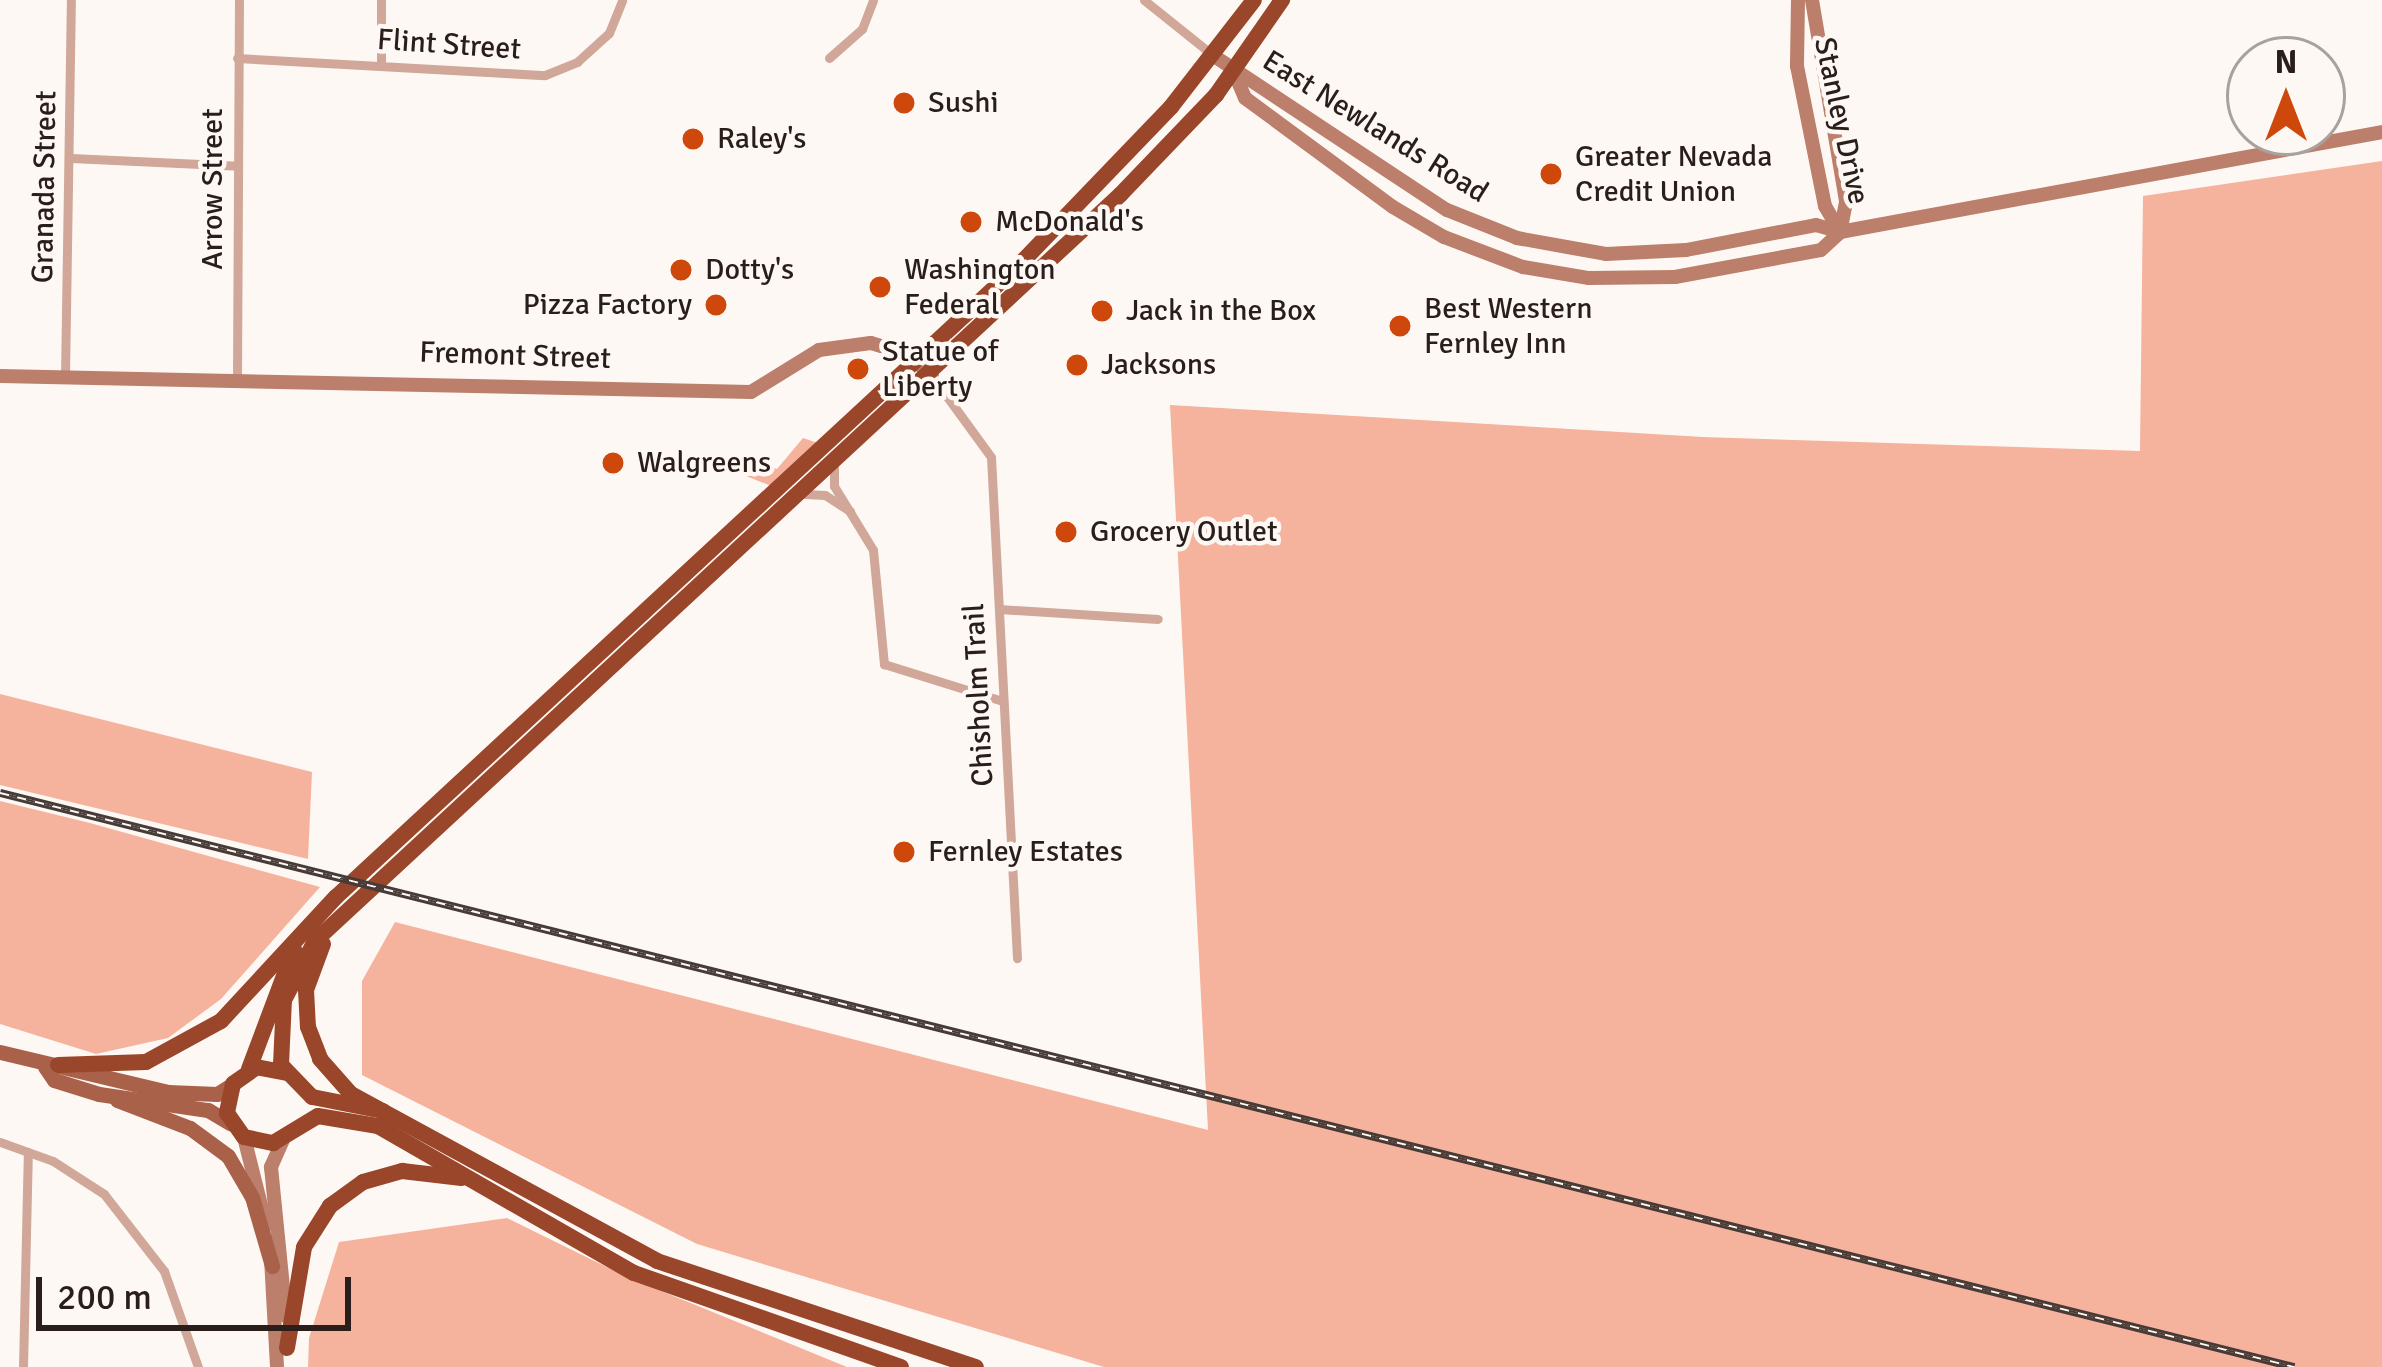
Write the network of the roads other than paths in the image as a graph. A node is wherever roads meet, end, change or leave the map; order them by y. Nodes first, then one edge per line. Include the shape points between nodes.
1 (71, 0) edge
2 (238, 0) edge
3 (381, 0) edge
4 (622, 0) edge
5 (873, 0) edge
6 (1144, 0) edge
7 (1254, 0) edge
8 (1282, 0) edge
9 (1798, 0) edge
10 (1812, 0) edge
11 (1214, 56) junction
12 (237, 58) junction
13 (829, 58) dead end
14 (381, 64) junction
15 (1234, 72) junction
16 (2382, 132) edge
17 (71, 158) junction
18 (238, 166) junction
19 (1840, 232) junction
20 (1625, 254) junction
21 (1588, 278) junction
22 (918, 362) junction
23 (0, 376) edge
24 (65, 376) junction
25 (932, 376) junction
26 (237, 378) junction
27 (979, 432) joint
28 (834, 468) junction
29 (806, 494) junction
30 (850, 512) junction
31 (999, 609) junction
32 (1158, 620) dead end
33 (1004, 701) junction
34 (310, 922) junction
35 (332, 928) junction
36 (1017, 958) dead end
37 (0, 1052) edge
38 (52, 1066) junction
39 (248, 1070) junction
40 (286, 1072) junction
41 (232, 1084) junction
42 (300, 1088) junction
43 (117, 1100) junction
44 (383, 1112) junction
45 (230, 1123) junction
46 (298, 1126) junction
47 (244, 1138) junction
48 (283, 1140) junction
49 (0, 1142) edge
50 (28, 1152) junction
51 (480, 1184) junction
52 (272, 1266) junction
53 (714, 1304) junction
54 (823, 1316) junction
55 (283, 1361) edge
56 (23, 1367) edge
57 (198, 1367) edge
58 (901, 1367) edge
59 (976, 1367) edge

1 - 17 street, Granada Street
2 - 12 street, Arrow Street
3 - 14 street
4 - 14 street, Flint Street via 609,33 578,62 544,75
5 - 13 street via 862,29
6 - 11 street
7 - 11 highway
8 - 15 highway
9 - 19 street, Stanley Drive via 1797,66 1825,206
10 - 19 street, Stanley Drive via 1846,202
11 - 15 street, East Newlands Road
11 - 22 highway via 1148,133
12 - 14 street, Flint Street
12 - 18 street, Arrow Street
15 - 20 street, East Newlands Road via 1259,79 1427,199 1472,221 1540,244
15 - 21 street, East Newlands Road via 1245,98 1419,224 1499,260
15 - 25 highway via 1139,177
16 - 19 street, East Newlands Road
17 - 18 street
17 - 24 street, Granada Street
18 - 26 street, Arrow Street
19 - 20 street, East Newlands Road via 1816,225
19 - 21 street, East Newlands Road via 1821,250 1714,271
20 - 21 street via 1610,272
22 - 25 street, Fremont Street
22 - 26 street, Fremont Street via 884,344 819,350 751,392
22 - 34 highway
23 - 24 street, Fremont Street
24 - 26 street, Fremont Street
25 - 27 street, Fremont Street
25 - 28 highway
27 - 31 street, Chisholm Trail via 991,457
28 - 29 highway
28 - 30 street
29 - 30 street via 825,495
29 - 35 highway
30 - 33 street via 873,550 884,664
31 - 32 street
31 - 33 street, Chisholm Trail
33 - 36 street, Chisholm Trail
34 - 38 highway via 191,1044 136,1064
34 - 39 highway via 274,987
35 - 40 highway via 307,951 287,990 278,1036
35 - 44 highway via 309,977 308,1027 340,1085
37 - 38 main road
38 - 41 main road via 188,1094 217,1094
38 - 43 main road via 54,1080
39 - 40 highway
39 - 41 highway
40 - 42 highway
41 - 45 highway
42 - 44 highway
42 - 46 highway
43 - 45 main road via 208,1110
43 - 52 main road via 190,1128 228,1156 252,1197
44 - 54 highway via 630,1249
45 - 47 highway
46 - 48 highway
46 - 51 highway via 318,1116 378,1126
47 - 48 highway
47 - 52 street via 254,1155
48 - 55 street via 271,1180
49 - 50 street
50 - 56 street
50 - 57 street via 104,1194 164,1271
51 - 53 highway via 634,1274
51 - 55 highway via 402,1171 363,1182 330,1206 304,1247
52 - 55 street
53 - 54 highway via 799,1322
53 - 58 highway
54 - 59 highway

